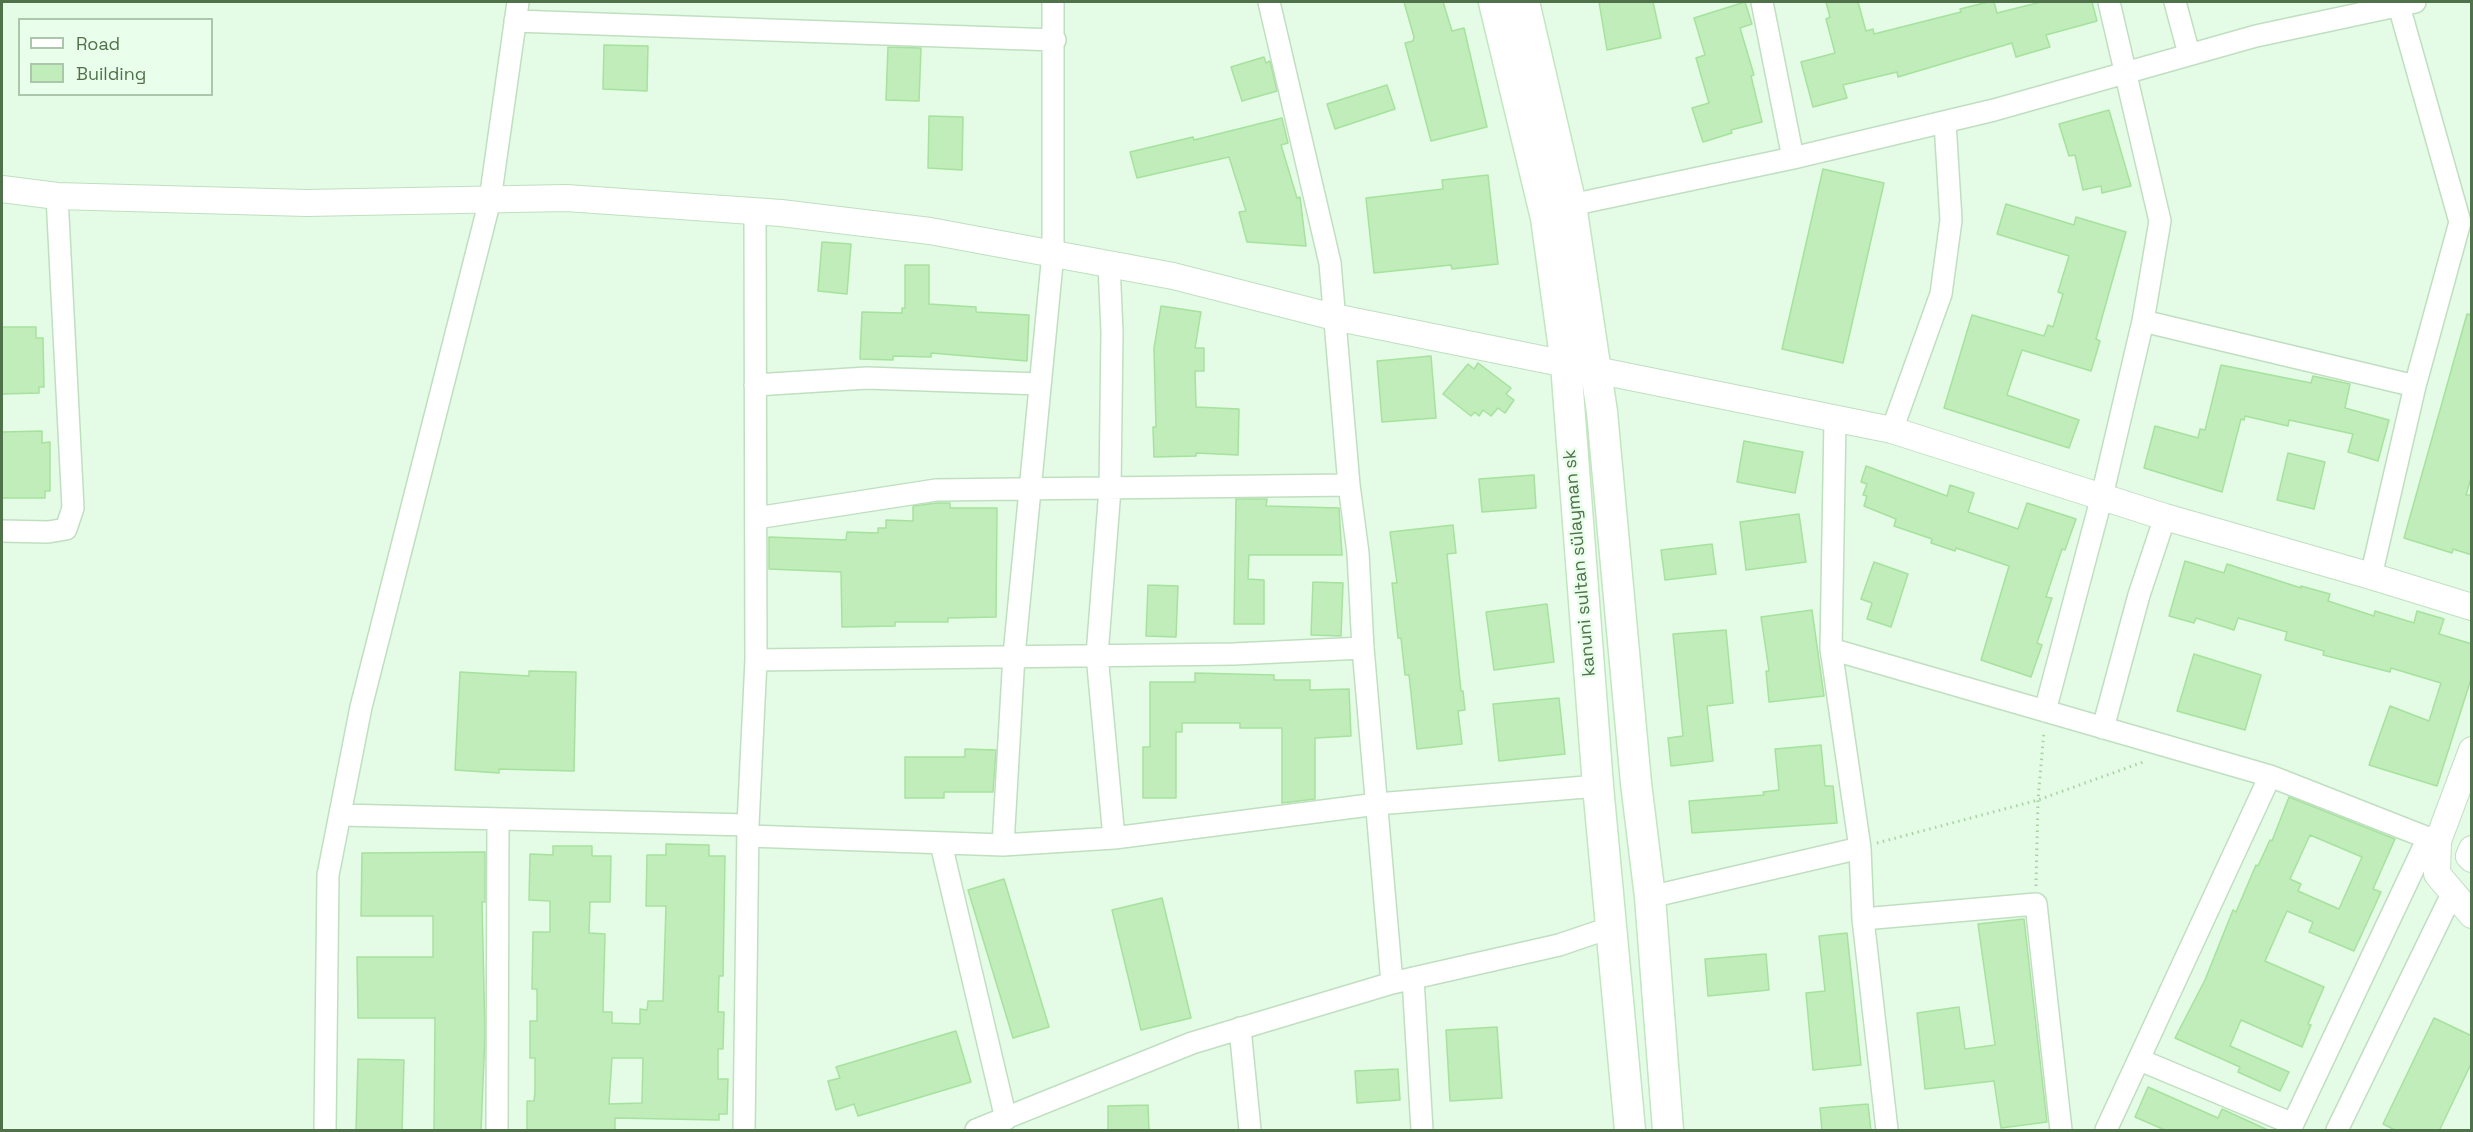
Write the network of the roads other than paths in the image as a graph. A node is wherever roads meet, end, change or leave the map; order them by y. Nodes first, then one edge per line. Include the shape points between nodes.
1 (1053, 2) edge
2 (1269, 2) edge
3 (1494, 2) edge
4 (1524, 2) edge
5 (1762, 2) edge
6 (2109, 2) edge
7 (2175, 2) edge
8 (2407, 4) edge
9 (517, 11) edge
10 (1055, 40) junction
11 (2189, 54) junction
12 (2126, 72) junction
13 (1945, 122) junction
14 (1793, 158) junction
15 (2, 189) edge
16 (57, 196) junction
17 (490, 200) junction
18 (1571, 205) junction
19 (755, 211) junction
20 (2466, 225) edge
21 (1053, 254) junction
22 (1109, 264) junction
23 (1334, 317) junction
24 (2143, 321) junction
25 (1566, 364) junction
26 (1596, 370) junction
27 (1040, 384) junction
28 (755, 385) junction
29 (2415, 386) junction
30 (1835, 420) junction
31 (1892, 430) junction
32 (1349, 485) junction
33 (1110, 489) junction
34 (1030, 490) junction
35 (2102, 496) junction
36 (2165, 517) junction
37 (756, 518) junction
38 (2, 531) edge
39 (2371, 576) junction
40 (2472, 607) edge
41 (1363, 648) junction
42 (1831, 649) junction
43 (1014, 655) junction
44 (1097, 655) junction
45 (756, 660) junction
46 (2045, 711) junction
47 (2103, 728) junction
48 (2472, 750) edge
49 (2271, 777) junction
50 (1598, 786) junction
51 (1377, 804) junction
52 (341, 815) junction
53 (498, 819) junction
54 (748, 830) junction
55 (1114, 838) junction
56 (2433, 839) junction
57 (942, 844) junction
58 (1004, 845) junction
59 (1860, 848) junction
60 (2472, 849) edge
61 (2472, 859) edge
62 (2452, 894) junction
63 (1650, 897) junction
64 (2472, 915) edge
65 (1863, 919) junction
66 (1612, 927) junction
67 (1413, 978) junction
68 (1392, 983) junction
69 (1240, 1028) junction
70 (2140, 1060) junction
71 (1006, 1119) junction
72 (2291, 1127) edge
73 (325, 1131) edge
74 (497, 1131) edge
75 (744, 1131) edge
76 (975, 1131) edge
77 (1250, 1131) edge
78 (1422, 1131) edge
79 (1630, 1131) edge
80 (1668, 1131) edge
81 (1887, 1131) edge
82 (2061, 1131) edge
83 (2106, 1131) edge
84 (2337, 1131) edge

1 - 10 street
2 - 23 street via 1330,264
3 - 25 main road, kanuni sultan sülayman sk via 1546,218
4 - 18 main road
5 - 14 street
6 - 12 street
7 - 11 street
8 - 11 street
8 - 20 street
9 - 10 street
9 - 17 street
10 - 21 street
11 - 12 street
12 - 13 street
12 - 24 street via 2160,221
13 - 14 street
13 - 31 street via 1951,220 1941,294
14 - 18 street
15 - 16 street
16 - 17 street via 306,203
16 - 38 street via 73,508 66,528 48,532
17 - 19 street via 566,198
17 - 52 street via 361,707
18 - 26 main road
19 - 21 street via 930,231
19 - 28 street
20 - 29 street
21 - 22 street
21 - 27 street
22 - 23 street
22 - 33 street
23 - 25 street
23 - 32 street
24 - 29 street
24 - 35 street
25 - 26 street
25 - 50 main road, kanuni sultan sülayman sk
26 - 30 street
26 - 63 main road
27 - 28 street via 867,378
27 - 34 street
28 - 37 street
29 - 39 street
30 - 31 street
30 - 42 street
31 - 35 street
32 - 33 street
32 - 41 street via 1358,553
33 - 34 street
33 - 44 street
34 - 37 street via 936,490
34 - 43 street
35 - 36 street
35 - 46 street
36 - 39 street
36 - 47 street
37 - 45 street
39 - 40 street
41 - 44 street
41 - 51 street
42 - 46 street
42 - 59 street
43 - 44 street
43 - 45 street
43 - 58 street
44 - 55 street
45 - 54 street
46 - 47 street
47 - 49 street
48 - 56 street
49 - 56 street
49 - 70 street
50 - 51 street
50 - 66 main road, kanuni sultan sülayman sk
51 - 55 street
51 - 68 street
52 - 53 street
52 - 73 street via 328,874
53 - 54 street
53 - 74 street
54 - 57 street
54 - 75 street
55 - 58 street
56 - 62 street via 2437,874
56 - 72 street
57 - 58 street
57 - 71 street
59 - 63 street
59 - 65 street
60 - 61 street
62 - 64 street
62 - 84 street
63 - 80 main road
65 - 81 street
65 - 82 street via 2036,904
66 - 67 street via 1559,945
66 - 79 main road, kanuni sultan sülayman sk
67 - 68 street
67 - 78 street
68 - 69 street
69 - 71 street via 1192,1042
69 - 77 street
70 - 72 street
70 - 83 street
71 - 76 street

